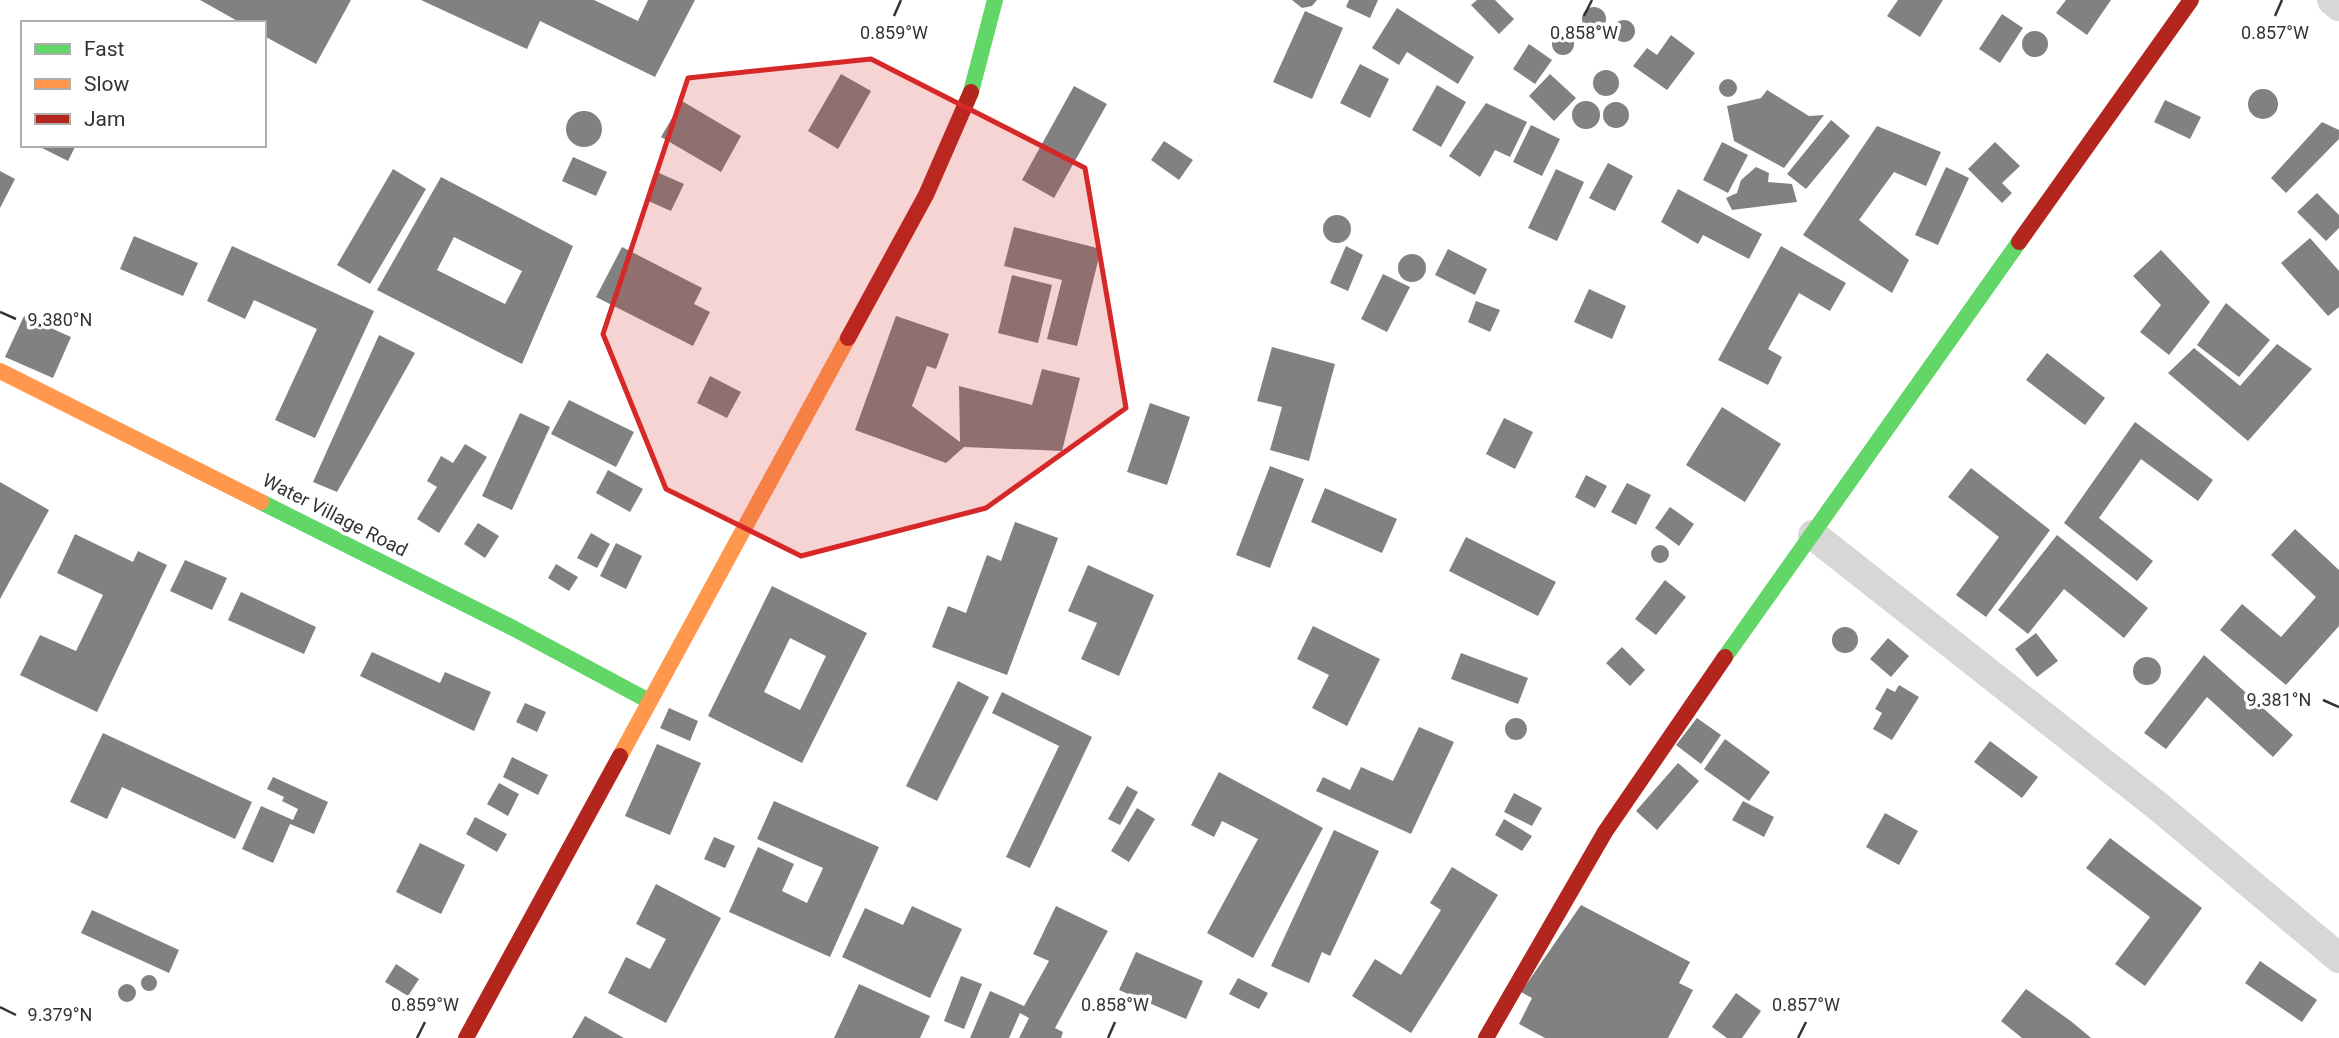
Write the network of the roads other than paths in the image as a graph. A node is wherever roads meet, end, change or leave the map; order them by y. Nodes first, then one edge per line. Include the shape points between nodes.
1 (995, 0) edge
2 (2191, 0) edge
3 (2332, 0) edge
4 (2339, 6) edge
5 (0, 371) edge
6 (1813, 535) junction
7 (649, 701) junction
8 (2339, 958) edge
9 (467, 1038) edge
10 (1486, 1038) edge

1 - 7 street via 975,84 926,195
2 - 6 street
3 - 4 street
5 - 7 street, Water Village Road
6 - 8 street via 2159,807
6 - 10 street via 1612,822
7 - 9 street

